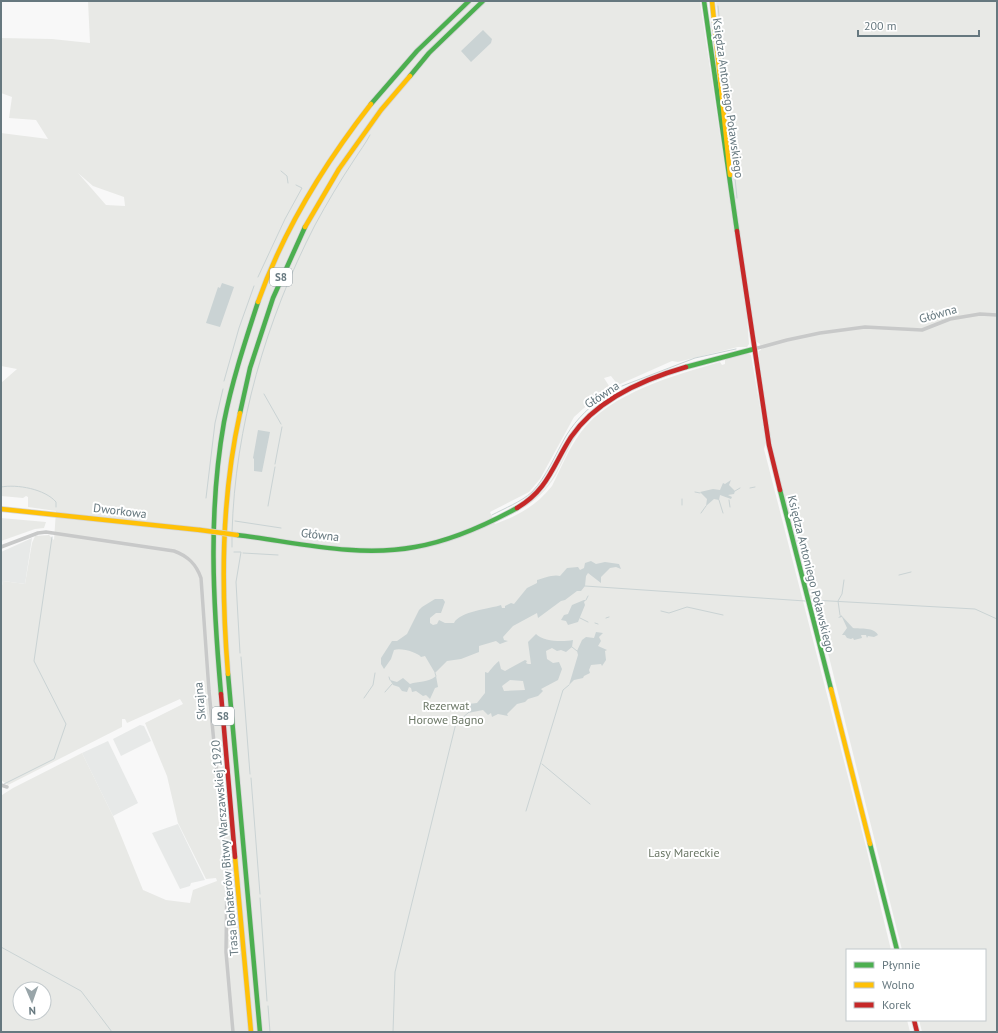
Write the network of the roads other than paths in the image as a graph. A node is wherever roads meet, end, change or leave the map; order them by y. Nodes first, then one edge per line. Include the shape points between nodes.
1 (469, 1) edge
2 (483, 1) edge
3 (704, 1) edge
4 (712, 1) edge
5 (732, 198) junction
6 (997, 315) edge
7 (754, 349) junction
8 (1, 509) edge
9 (237, 535) joint
10 (1, 547) edge
11 (1, 785) edge
12 (7, 787) dead end
13 (897, 949) edge
14 (914, 1021) edge
15 (233, 1032) edge
16 (251, 1032) edge
17 (260, 1032) edge
18 (917, 1032) edge

1 - 16 main road, Trasa Bohaterów Bitwy Warszawskiej 1920 / S8 via 428,39 383,88 355,123 319,177 284,240 263,288 245,340 229,400 215,491 213,586
2 - 17 main road, Trasa Bohaterów Bitwy Warszawskiej 1920 / S8 via 435,47 387,100 351,149 321,198 290,259 263,326 247,378 232,451 224,535 224,619
3 - 5 main road, Księdza Antoniego Poławskiego
4 - 5 main road, Księdza Antoniego Poławskiego
5 - 7 main road, Księdza Antoniego Poławskiego
6 - 7 street, Główna via 980,314 950,319 922,330 865,328 820,333
7 - 9 main road, Główna via 677,370 638,385 603,404 574,432 549,480 535,496 514,509 449,538 413,548 380,550
7 - 13 main road, Księdza Antoniego Poławskiego via 777,481
8 - 9 main road, Dworkowa, bridge via 52,512
10 - 15 street, Skrajna via 46,532 174,551 192,562 201,578 227,878 226,952
11 - 12 street
14 - 18 main road

